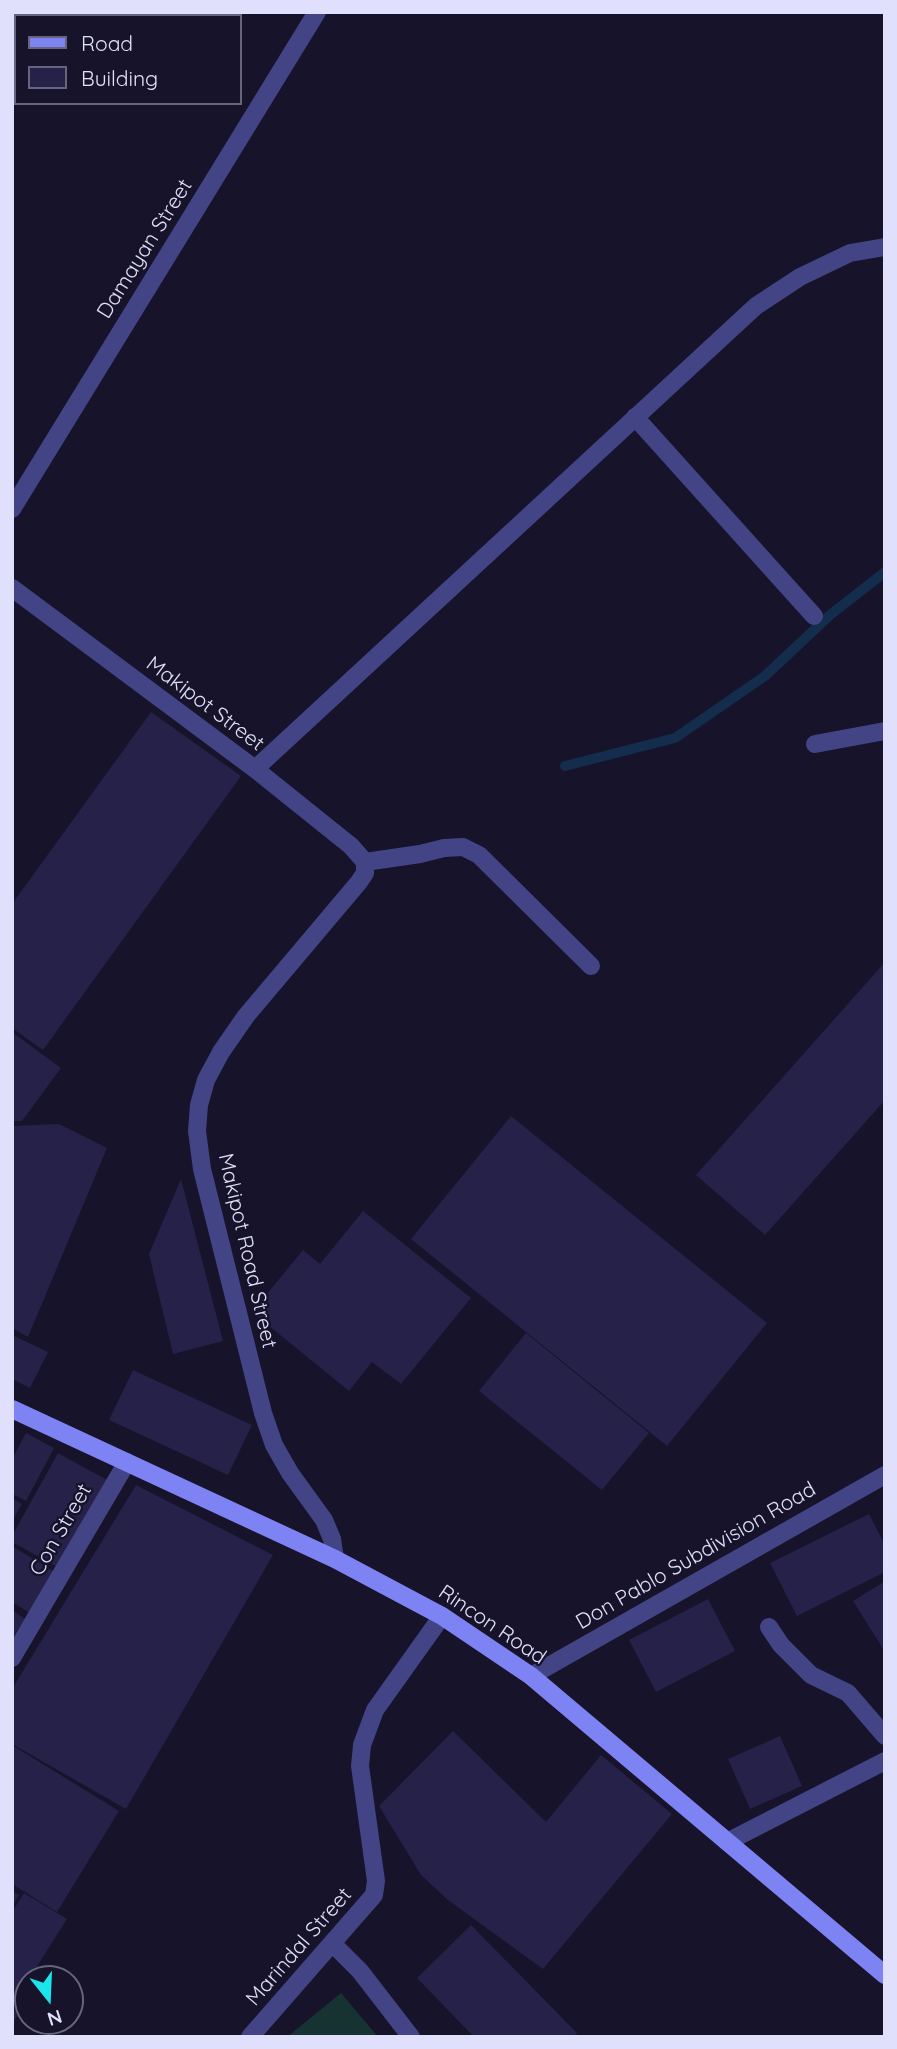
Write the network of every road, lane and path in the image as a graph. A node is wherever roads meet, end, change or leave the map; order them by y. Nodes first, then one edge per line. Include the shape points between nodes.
1 (317, 12) edge
2 (885, 247) edge
3 (635, 417) junction
4 (12, 509) edge
5 (12, 588) edge
6 (814, 616) dead end
7 (885, 731) edge
8 (815, 744) dead end
9 (255, 769) junction
10 (365, 862) junction
11 (591, 966) dead end
12 (12, 1409) edge
13 (127, 1462) junction
14 (885, 1475) edge
15 (335, 1559) junction
16 (442, 1616) junction
17 (769, 1627) dead end
18 (12, 1658) edge
19 (531, 1676) junction
20 (885, 1736) edge
21 (885, 1761) edge
22 (727, 1842) junction
23 (333, 1944) junction
24 (885, 1975) edge
25 (250, 2037) edge
26 (411, 2037) edge

1 - 4 street, Damayan Street
2 - 3 street via 850,253 800,276 756,306
3 - 6 street
3 - 9 street
5 - 9 street, Makipot Street
7 - 8 street
9 - 10 street, Makipot Street
10 - 11 street via 463,848 478,855
10 - 15 street, Makipot Road Street via 359,882 221,1052 206,1080 197,1131 202,1169 263,1413 274,1445 324,1520
12 - 13 street, Rincon Road
13 - 15 street, Rincon Road
13 - 18 street, Con Street
14 - 19 street, Don Pablo Subdivision Road
15 - 16 street, Rincon Road
16 - 19 street, Rincon Road
16 - 23 street, Marindal Street via 367,1727 360,1766 374,1895
17 - 20 street via 811,1675 848,1693
19 - 22 street, Rincon Road
21 - 22 street
22 - 24 street, Rincon Road
23 - 25 street, Marindal Street
23 - 26 street

